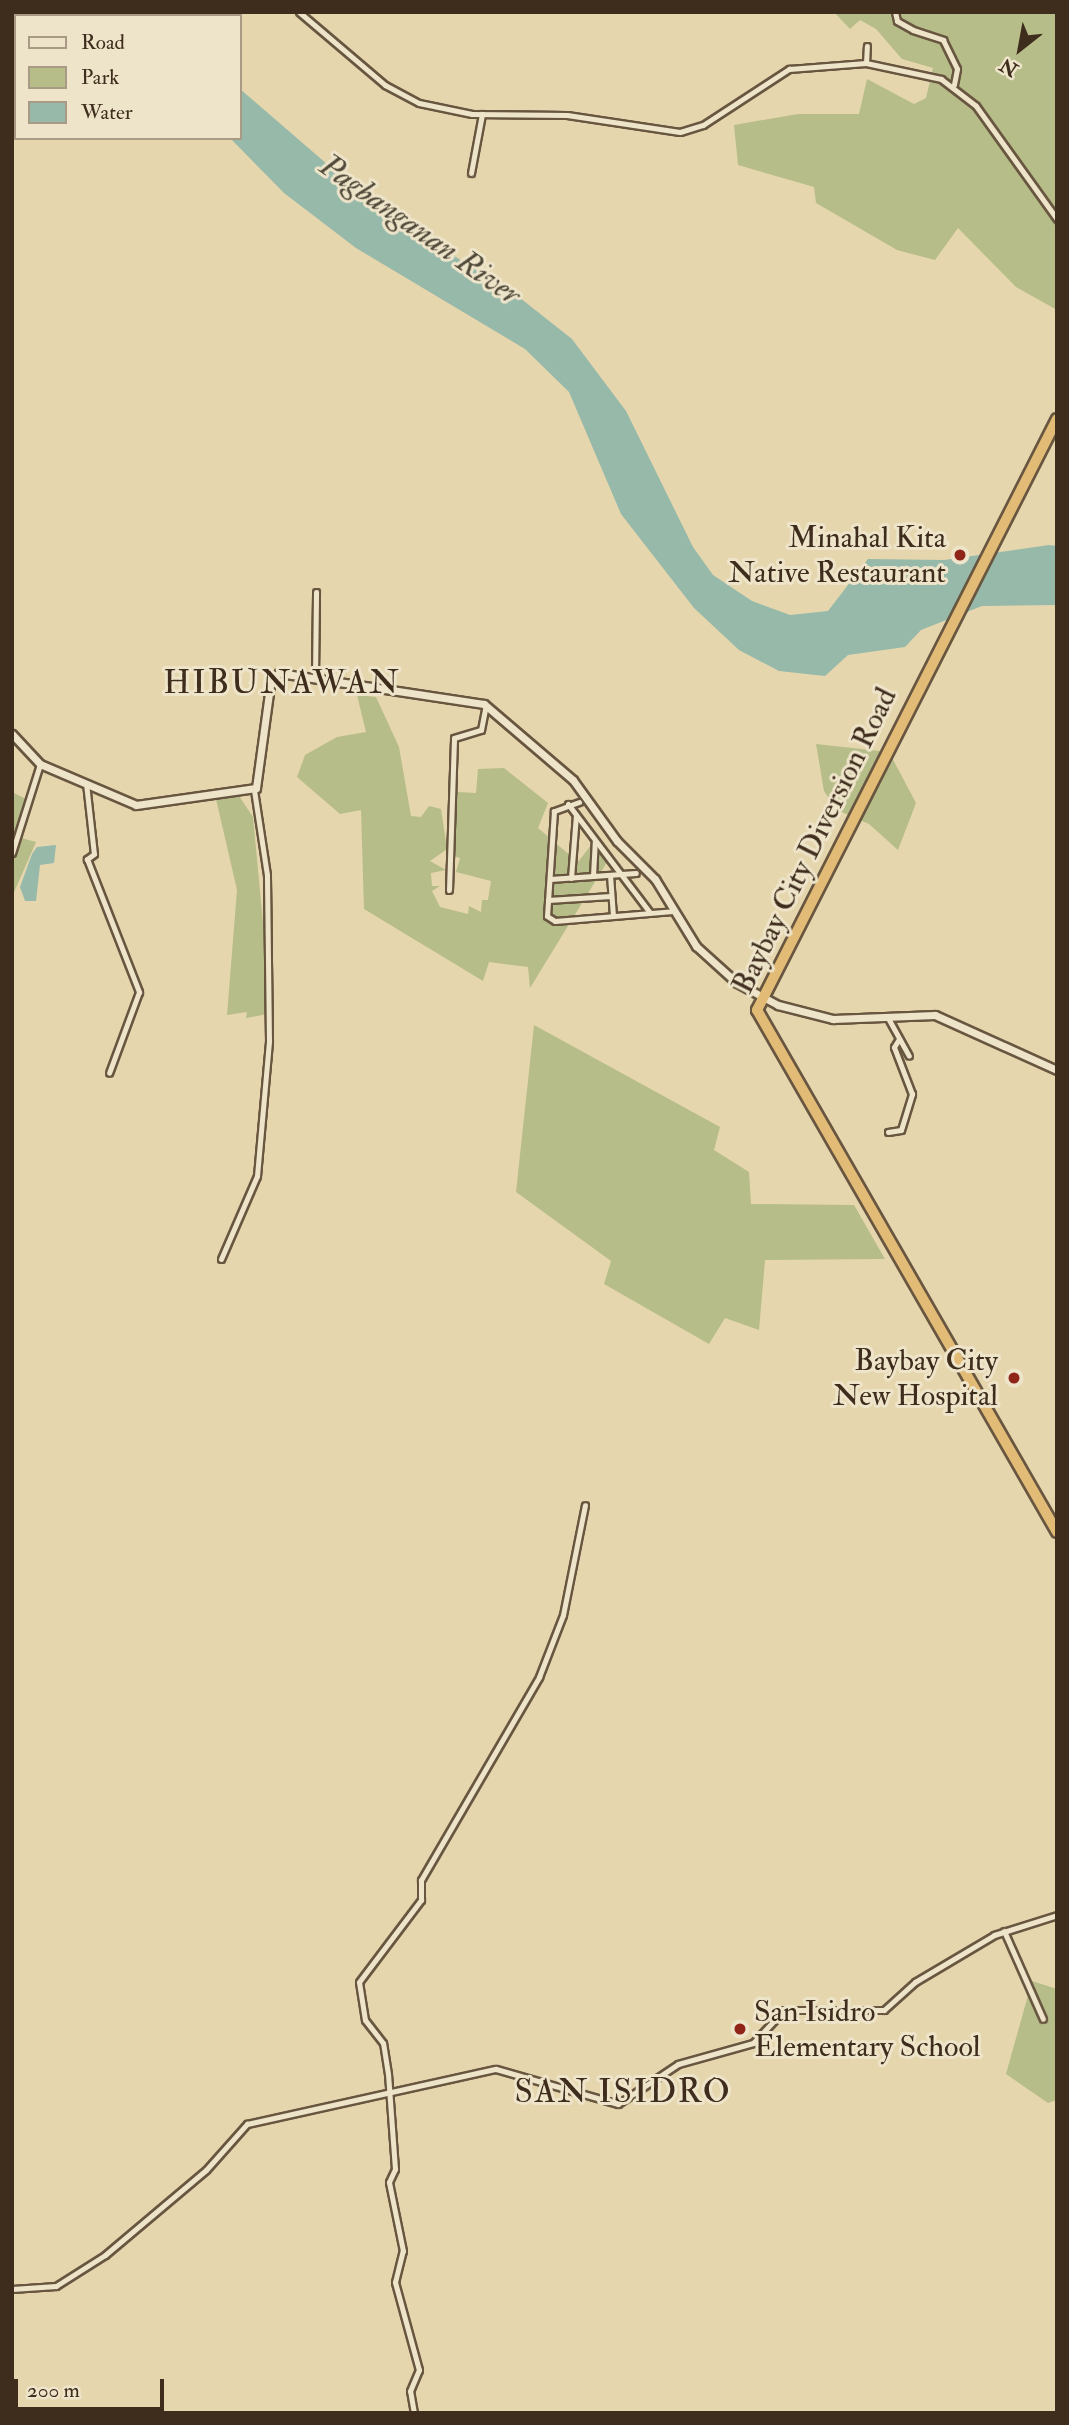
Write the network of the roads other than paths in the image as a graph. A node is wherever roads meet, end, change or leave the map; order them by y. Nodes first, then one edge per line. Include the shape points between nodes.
1 (299, 12) edge
2 (895, 12) edge
3 (866, 46) dead end
4 (866, 64) junction
5 (954, 85) junction
6 (482, 114) junction
7 (471, 173) dead end
8 (1057, 219) edge
9 (1057, 419) edge
10 (316, 592) dead end
11 (315, 677) junction
12 (486, 705) junction
13 (12, 734) edge
14 (40, 764) junction
15 (86, 783) junction
16 (254, 790) junction
17 (579, 802) dead end
18 (568, 804) junction
19 (576, 815) junction
20 (595, 839) junction
21 (12, 853) edge
22 (636, 873) dead end
23 (621, 874) junction
24 (610, 875) junction
25 (593, 876) junction
26 (571, 878) junction
27 (550, 879) junction
28 (449, 890) dead end
29 (611, 895) junction
30 (548, 900) junction
31 (673, 911) junction
32 (650, 913) junction
33 (613, 916) junction
34 (762, 999) junction
35 (888, 1018) junction
36 (899, 1039) junction
37 (909, 1056) dead end
38 (1057, 1070) edge
39 (109, 1073) dead end
40 (888, 1132) dead end
41 (221, 1259) dead end
42 (585, 1505) dead end
43 (1057, 1532) edge
44 (1057, 1916) edge
45 (1004, 1931) junction
46 (1043, 2019) dead end
47 (390, 2091) junction
48 (12, 2289) edge
49 (414, 2413) edge

1 - 6 street via 404,96
2 - 5 street via 897,21 943,40 957,69
3 - 4 street
4 - 5 street
4 - 6 street via 789,69 703,125 680,132 567,115
5 - 8 street via 976,106
6 - 7 street
9 - 34 highway, Baybay City Diversion Road
10 - 11 street
11 - 12 street
11 - 16 street via 272,677
12 - 28 street via 481,730 454,738
12 - 31 street via 573,780 618,843 655,878
13 - 14 street
14 - 15 street
14 - 21 street
15 - 16 street via 136,805
15 - 39 street via 94,854 87,859 139,992
16 - 41 street via 267,875 269,1041 257,1176
17 - 18 street
18 - 19 street
18 - 27 street via 554,811
19 - 20 street
19 - 26 street
20 - 23 street
20 - 25 street
22 - 23 street
23 - 24 street
23 - 32 street
24 - 25 street
24 - 29 street
25 - 26 street
26 - 27 street
27 - 30 street
29 - 30 street
29 - 33 street
30 - 33 street via 547,916 555,921
31 - 32 street
31 - 34 street via 696,946
32 - 33 street
34 - 35 street via 835,1020
34 - 43 highway, Baybay City Diversion Road via 759,1018
35 - 36 street
35 - 38 street via 935,1015
36 - 37 street
36 - 40 street via 894,1047 912,1094 902,1130
42 - 47 street via 563,1615 540,1677 421,1880 421,1900 361,1975 365,2020 383,2043
44 - 45 street
45 - 46 street
45 - 47 street via 915,1982 884,2010 783,2010 753,2043 678,2064 618,2104 496,2069
47 - 48 street via 247,2124 206,2170 105,2255 56,2286
47 - 49 street via 396,2169 389,2182 403,2251 395,2283 418,2370 410,2391

